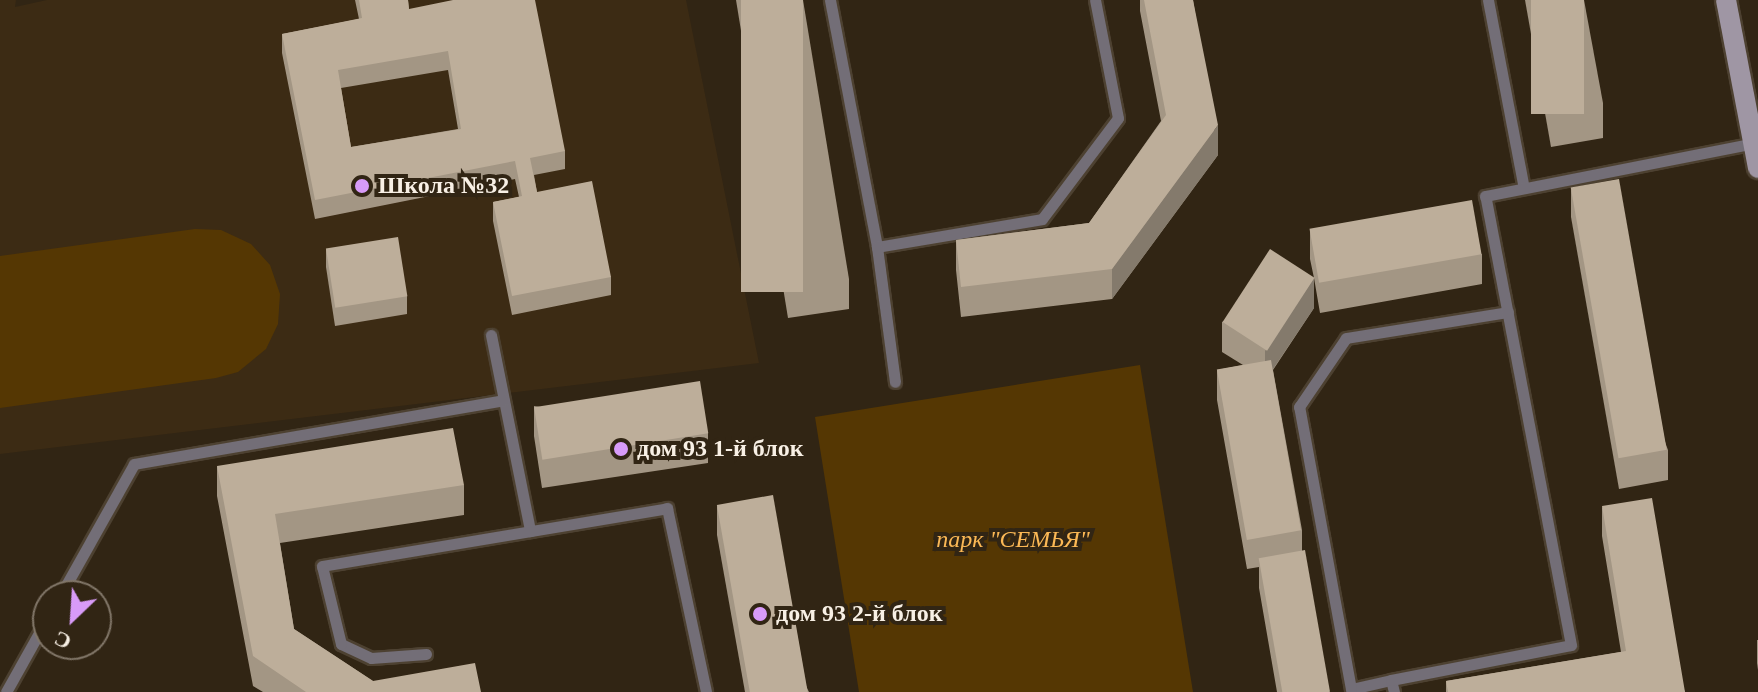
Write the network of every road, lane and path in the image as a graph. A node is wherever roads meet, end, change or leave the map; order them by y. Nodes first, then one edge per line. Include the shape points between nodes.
1 (830, 0) edge
2 (1095, 0) edge
3 (1488, 0) edge
4 (1726, 0) edge
5 (1754, 143) junction
6 (1758, 168) edge
7 (1524, 188) junction
8 (877, 247) junction
9 (1508, 312) junction
10 (491, 335) dead end
11 (895, 382) dead end
12 (504, 400) junction
13 (530, 531) junction
14 (69, 580) edge
15 (32, 646) edge
16 (426, 654) dead end
17 (1392, 686) edge
18 (6, 692) edge
19 (706, 692) edge

1 - 8 lane
2 - 8 lane via 1118,118 1042,219
3 - 7 lane
4 - 5 main road
5 - 6 main road
5 - 7 lane
7 - 9 lane via 1485,196
8 - 11 lane
9 - 17 lane via 1571,645
9 - 17 lane via 1346,338 1299,407 1351,689
10 - 12 lane
12 - 13 lane
12 - 14 lane via 134,464
13 - 16 lane via 322,566 341,644 371,658
13 - 19 lane via 667,508
15 - 18 lane

